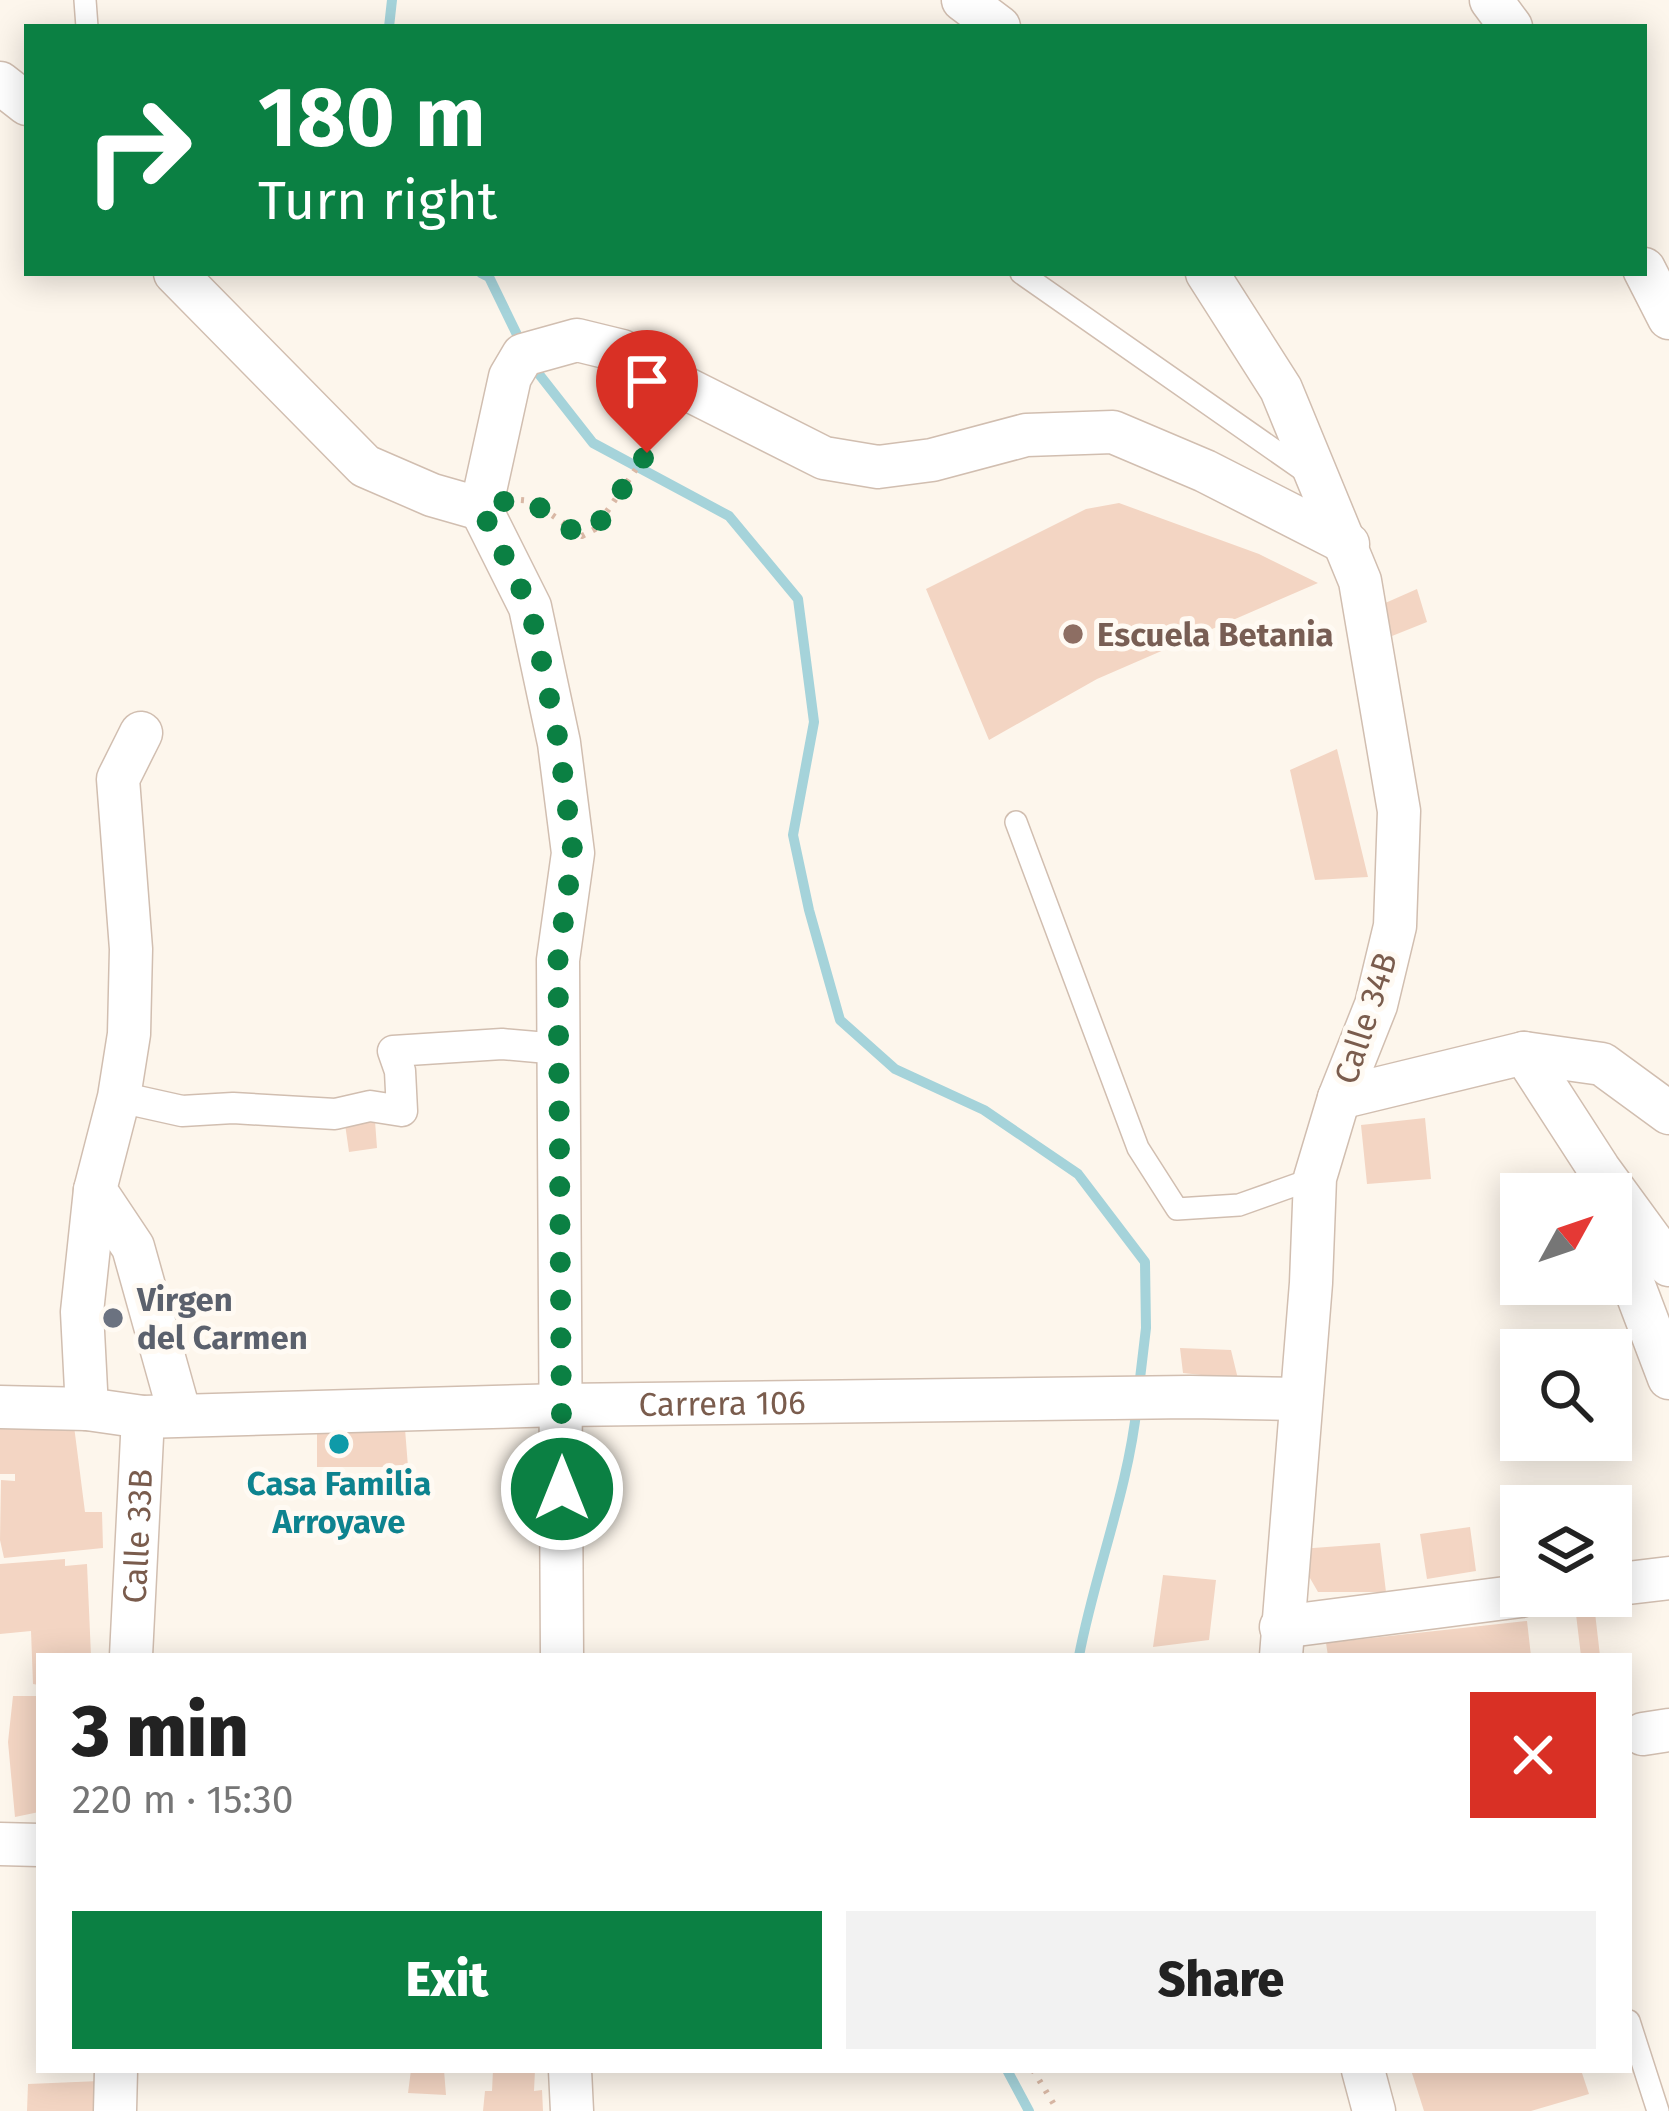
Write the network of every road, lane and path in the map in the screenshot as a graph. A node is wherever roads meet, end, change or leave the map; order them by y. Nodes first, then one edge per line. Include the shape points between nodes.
1 (963, 0) edge
2 (995, 24) edge
3 (0, 83) edge
4 (24, 102) edge
5 (1647, 275) edge
6 (179, 276) edge
7 (1025, 276) edge
8 (1209, 276) edge
9 (1669, 318) edge
10 (647, 453) dead end
11 (1321, 482) junction
12 (481, 509) junction
13 (1348, 544) junction
14 (141, 733) dead end
15 (1016, 822) dead end
16 (559, 1049) junction
17 (1524, 1053) junction
18 (119, 1097) junction
19 (1339, 1098) junction
20 (1669, 1113) edge
21 (1597, 1173) edge
22 (1315, 1178) junction
23 (95, 1190) junction
24 (1632, 1219) edge
25 (1669, 1265) edge
26 (1632, 1281) edge
27 (1669, 1378) edge
28 (1301, 1399) junction
29 (4, 1400) edge
30 (562, 1405) junction
31 (87, 1409) junction
32 (162, 1416) junction
33 (1669, 1578) edge
34 (1632, 1582) edge
35 (1500, 1600) edge
36 (1281, 1642) edge
37 (131, 1653) edge
38 (562, 1653) edge
39 (0, 1844) edge
40 (36, 1845) edge
41 (1632, 2034) edge
42 (116, 2073) edge
43 (570, 2073) edge
44 (1035, 2073) edge
45 (1365, 2073) edge
46 (1650, 2109) edge
47 (115, 2111) edge
48 (572, 2111) edge
49 (1058, 2111) edge
50 (1374, 2111) edge

1 - 2 street
3 - 4 street
5 - 9 street
6 - 12 street via 365,466
7 - 11 lane
8 - 11 street, Calle 34B via 1281,389
10 - 12 path via 582,536 532,501 507,498
11 - 13 street, Calle 34B
12 - 13 street via 510,377 523,355 577,340 622,350 824,458 878,467 1025,435 1113,432
12 - 16 street via 530,607 559,743 573,853 558,960
13 - 19 street, Calle 34B via 1399,811 1395,926 1376,1005
14 - 18 street via 118,779 131,949
15 - 22 lane via 1138,1148 1177,1209 1239,1205
16 - 18 street via 393,1051 402,1111 182,1112
16 - 30 street
17 - 19 street
17 - 20 street via 1603,1064
17 - 21 street
18 - 23 street
19 - 22 street, Calle 34B
22 - 28 street, Calle 34B
23 - 31 street via 82,1312
23 - 32 street, Calle 33B via 133,1247
24 - 25 street
26 - 27 street
28 - 30 street, Carrera 106
28 - 36 street, Calle 34B
29 - 31 street, Carrera 106
30 - 32 street, Carrera 106
30 - 38 street
31 - 32 street, Carrera 106
32 - 37 street, Calle 33B
33 - 34 street
35 - 36 street
39 - 40 street
41 - 46 lane
42 - 47 street
43 - 48 street
44 - 49 path
45 - 50 street

